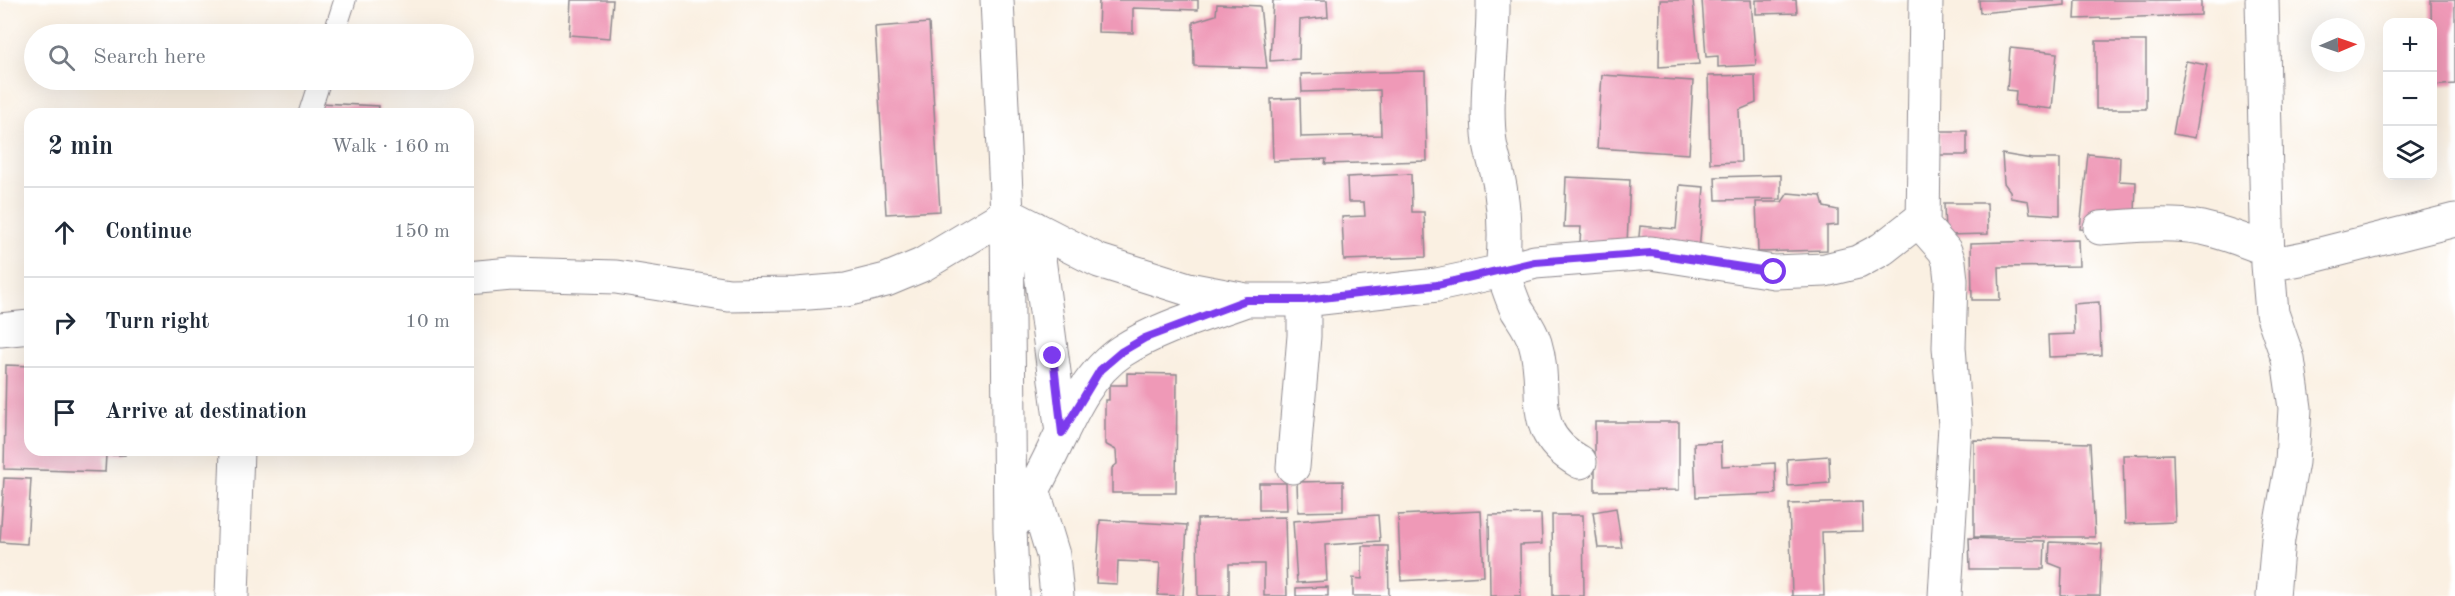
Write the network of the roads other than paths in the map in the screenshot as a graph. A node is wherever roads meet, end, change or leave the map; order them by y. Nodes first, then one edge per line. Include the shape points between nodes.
1 (345, 0) edge
2 (997, 0) edge
3 (1493, 0) edge
4 (1926, 0) edge
5 (2262, 0) edge
6 (337, 24) edge
7 (317, 90) edge
8 (311, 108) edge
9 (1923, 217) junction
10 (2455, 220) edge
11 (1021, 221) junction
12 (2100, 228) dead end
13 (2268, 257) junction
14 (1502, 271) junction
15 (474, 277) edge
16 (1246, 300) junction
17 (1304, 300) junction
18 (24, 328) edge
19 (0, 330) edge
20 (1062, 433) junction
21 (237, 456) edge
22 (1580, 462) dead end
23 (1293, 467) dead end
24 (1033, 489) junction
25 (1010, 530) junction
26 (232, 596) edge
27 (1012, 596) edge
28 (1057, 596) edge
29 (1945, 596) edge
30 (2272, 596) edge

1 - 6 lane
2 - 11 street
3 - 14 street via 1488,74 1490,142 1506,241
4 - 9 street
5 - 13 street
7 - 8 lane
9 - 14 street via 1858,262 1825,270 1774,272 1651,253 1535,262
9 - 29 street via 1928,234 1945,251 1951,280 1949,347 1955,425
10 - 13 street via 2305,258
11 - 15 street via 886,280 846,290 729,295 616,277 511,274
11 - 16 street via 1099,261 1188,289
11 - 20 street
11 - 25 street
12 - 13 street via 2199,228 2222,233
13 - 30 street via 2272,313 2288,359 2295,408 2292,462
14 - 17 street via 1437,285
14 - 22 street via 1535,344 1543,416 1551,439
16 - 17 street
16 - 20 street via 1145,338 1121,352 1100,370
17 - 23 street
18 - 19 street
20 - 24 street
21 - 26 street
24 - 25 street
24 - 28 street via 1053,555
25 - 27 street

